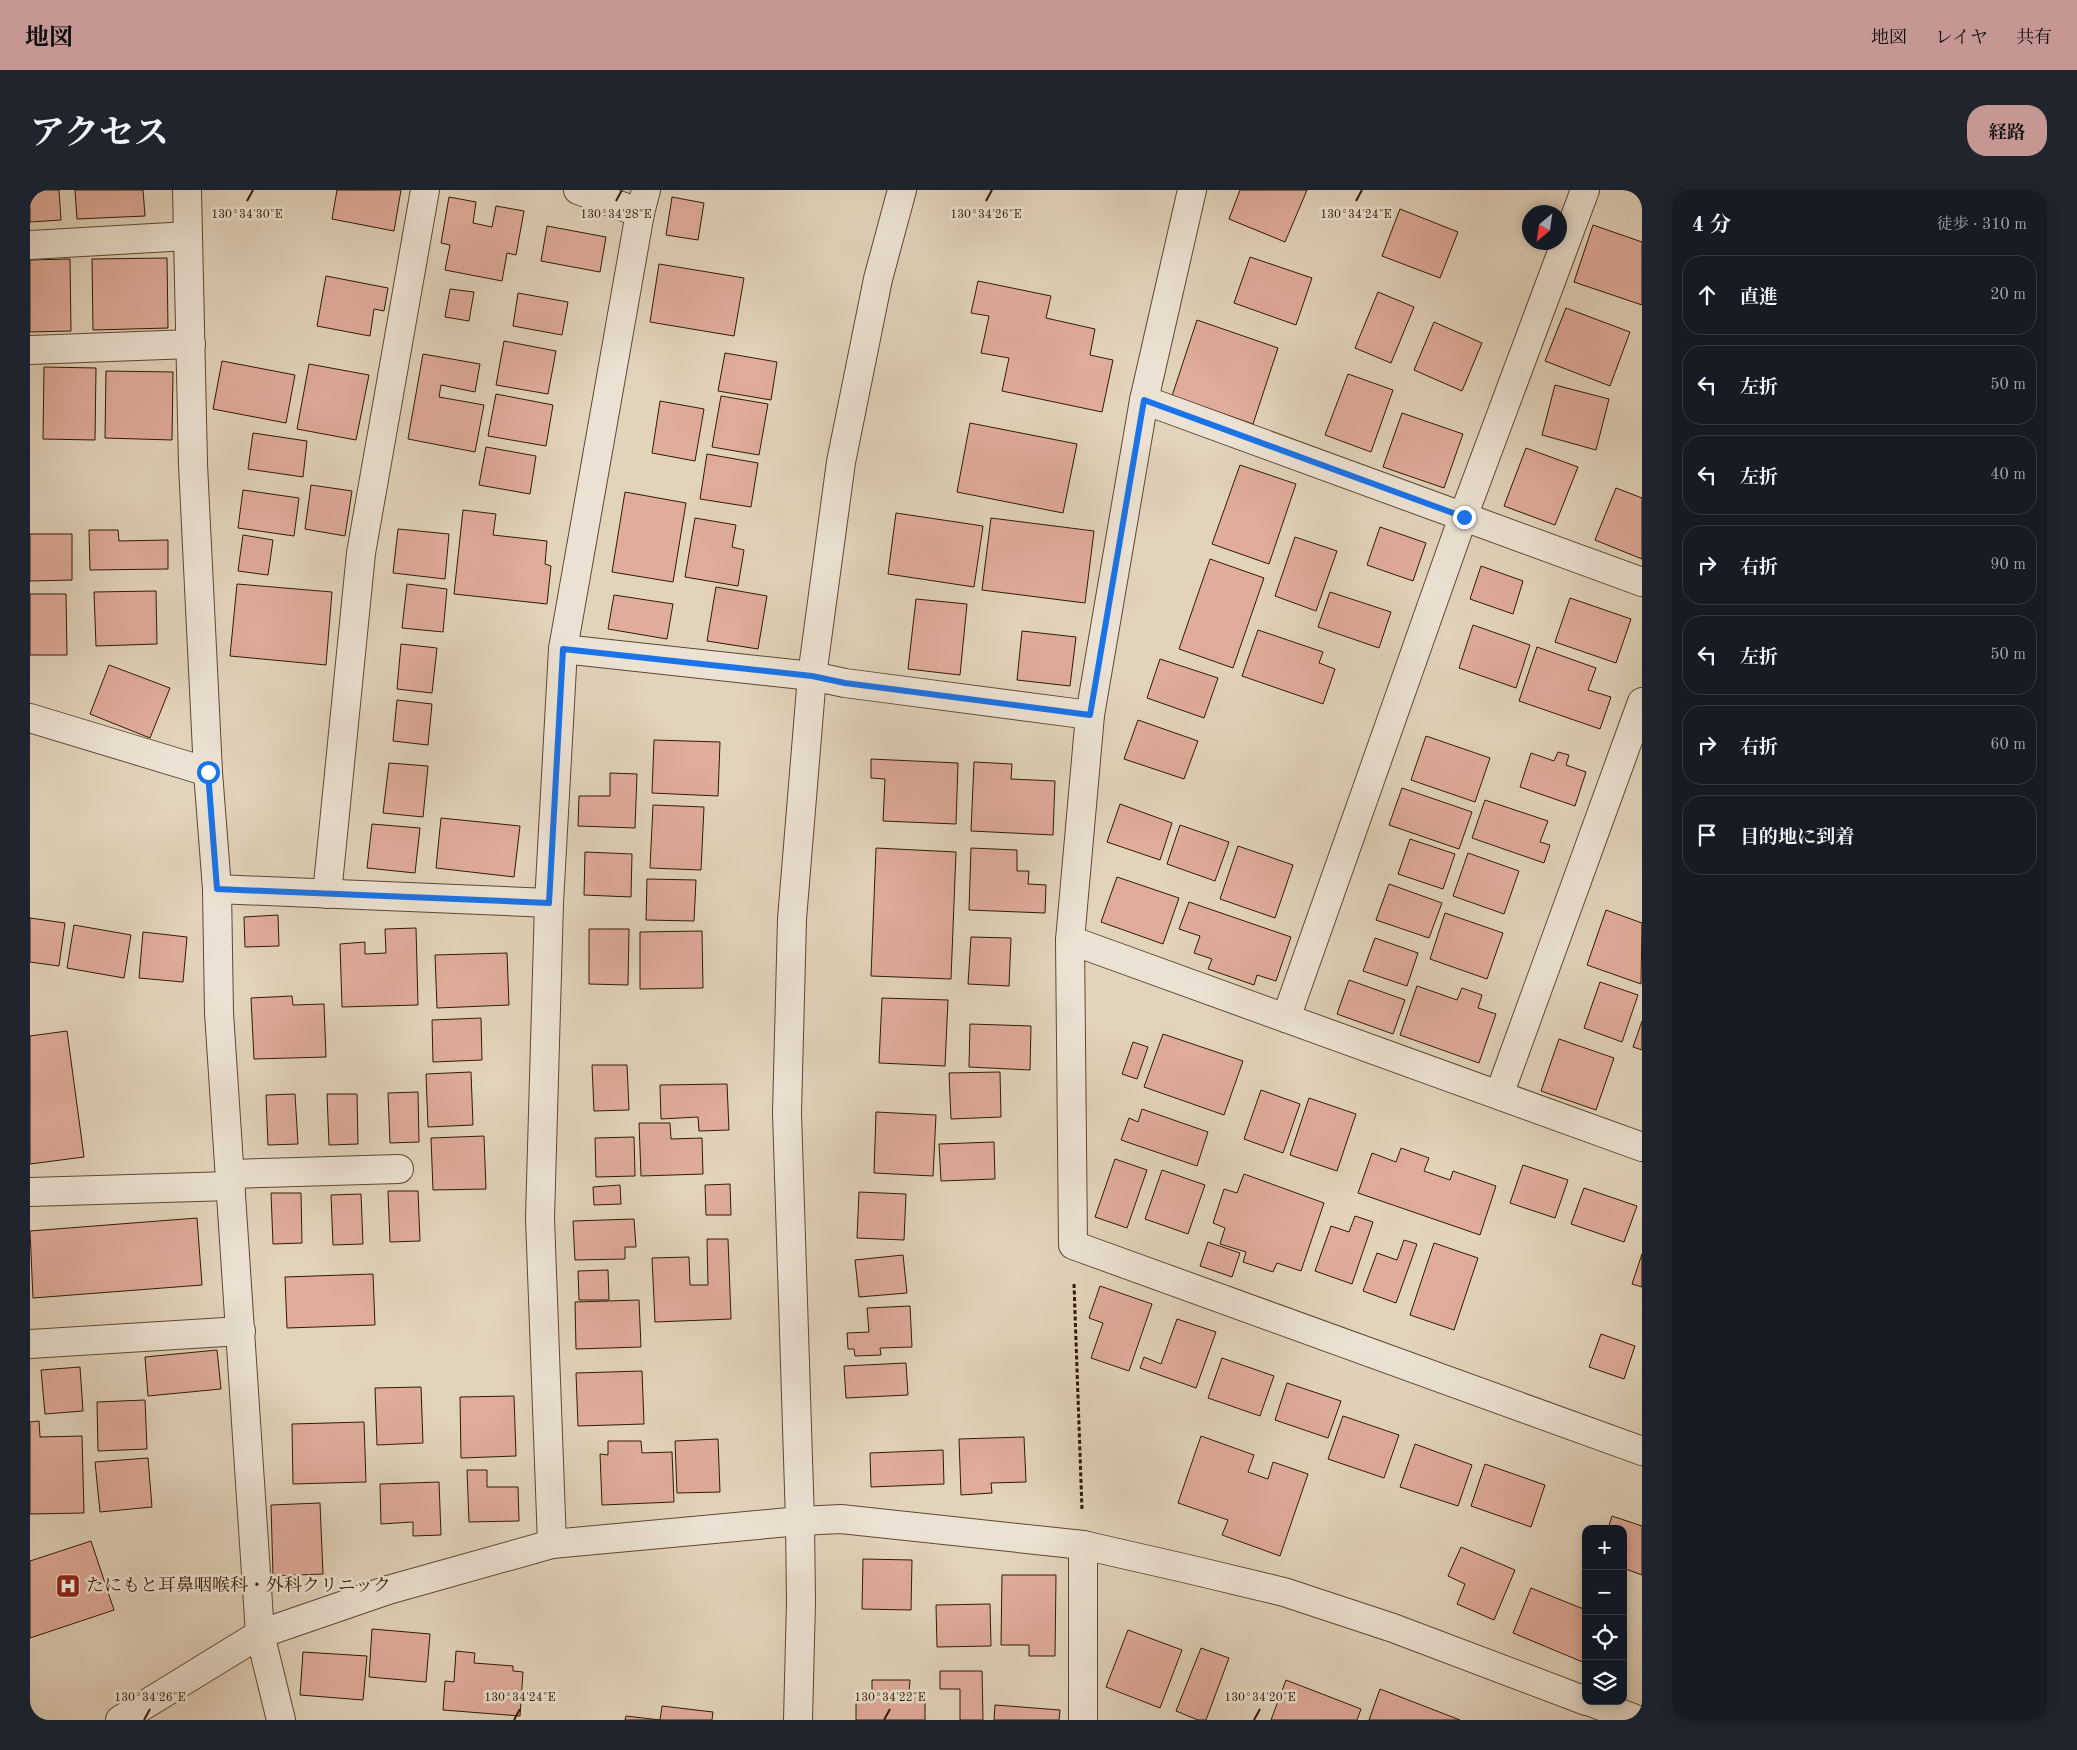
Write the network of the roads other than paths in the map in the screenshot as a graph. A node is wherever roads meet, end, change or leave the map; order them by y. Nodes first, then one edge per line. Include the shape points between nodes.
1 (187, 190) edge
2 (425, 190) edge
3 (578, 190) edge
4 (902, 190) edge
5 (1192, 190) edge
6 (1585, 190) edge
7 (643, 201) edge
8 (188, 236) junction
9 (30, 245) edge
10 (191, 344) junction
11 (30, 350) edge
12 (1144, 400) junction
13 (1464, 517) junction
14 (1642, 582) edge
15 (563, 649) junction
16 (812, 676) junction
17 (1642, 702) edge
18 (1090, 715) junction
19 (30, 718) edge
20 (208, 772) junction
21 (217, 889) junction
22 (327, 894) junction
23 (549, 903) junction
24 (1070, 940) junction
25 (1286, 1018) junction
26 (1499, 1095) junction
27 (1642, 1147) edge
28 (399, 1169) dead end
29 (230, 1180) junction
30 (30, 1192) edge
31 (241, 1331) junction
32 (30, 1344) edge
33 (1642, 1451) edge
34 (800, 1521) junction
35 (552, 1544) junction
36 (1083, 1545) junction
37 (260, 1634) junction
38 (1582, 1699) edge
39 (1598, 1705) edge
40 (120, 1720) edge
41 (282, 1720) edge
42 (798, 1720) edge
43 (1083, 1720) edge
44 (1638, 1720) edge

1 - 8 street
2 - 22 street via 361,553
3 - 7 street
4 - 16 street via 878,279 841,462
5 - 12 street
6 - 13 street
7 - 15 street
8 - 9 street
8 - 10 street
10 - 11 street
10 - 20 street via 193,464
12 - 13 street
12 - 18 street
13 - 14 street
13 - 25 street
15 - 16 street
15 - 23 street
16 - 18 street
16 - 34 street via 792,919 787,1113
17 - 26 street
18 - 24 street
19 - 20 street
20 - 21 street
21 - 22 street
21 - 29 street via 219,1012
22 - 23 street
23 - 35 street via 540,1218
24 - 25 street
24 - 33 street via 1072,1245
25 - 26 street
26 - 27 street
28 - 29 street
29 - 30 street
29 - 31 street
31 - 32 street
31 - 37 street
34 - 35 street
34 - 36 street via 841,1520
34 - 42 street
35 - 37 street via 388,1590
36 - 38 street via 1284,1592 1393,1628
36 - 43 street
37 - 40 street
37 - 41 street
39 - 44 street

